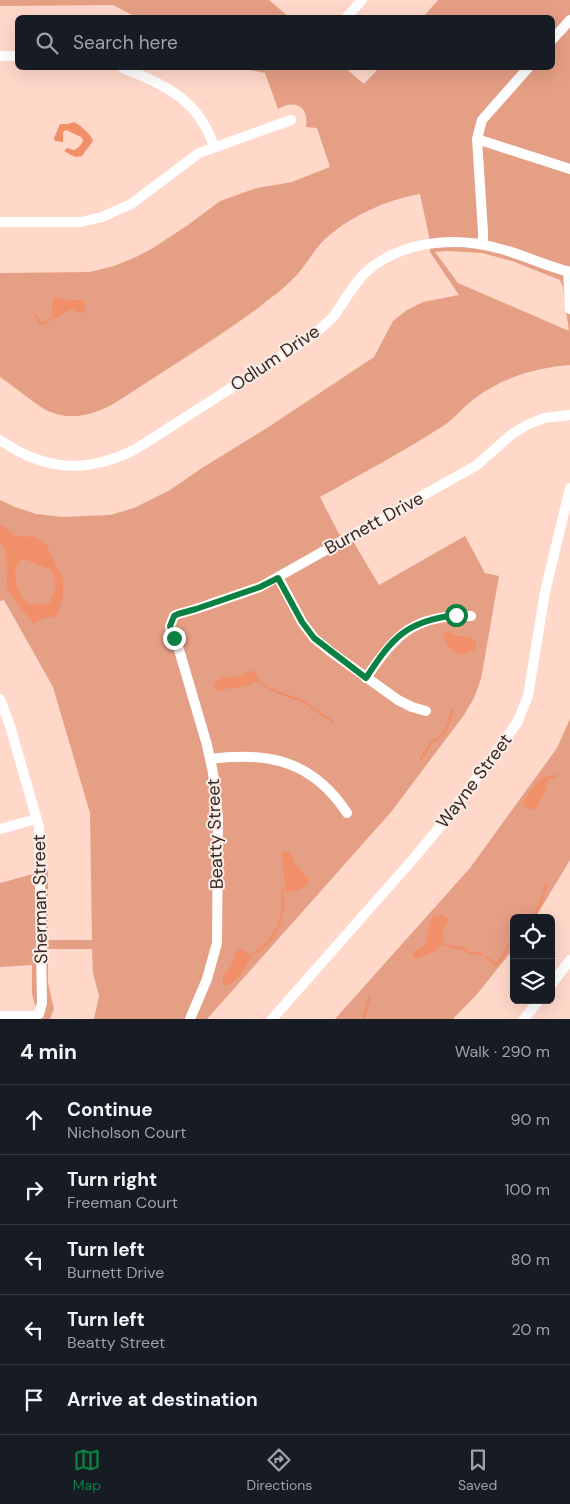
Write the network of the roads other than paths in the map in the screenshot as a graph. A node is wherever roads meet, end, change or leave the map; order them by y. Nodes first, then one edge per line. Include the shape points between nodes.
1 (358, 1) edge
2 (348, 15) edge
3 (570, 20) edge
4 (555, 37) edge
5 (0, 56) edge
6 (15, 56) edge
7 (127, 70) edge
8 (526, 70) edge
9 (291, 120) dead end
10 (477, 139) junction
11 (214, 147) junction
12 (570, 169) edge
13 (0, 222) edge
14 (483, 245) junction
15 (569, 271) edge
16 (570, 309) edge
17 (570, 415) edge
18 (0, 440) edge
19 (570, 488) edge
20 (278, 578) junction
21 (471, 616) dead end
22 (172, 620) joint
23 (366, 678) junction
24 (0, 699) edge
25 (426, 711) dead end
26 (210, 759) junction
27 (346, 812) dead end
28 (36, 819) junction
29 (0, 829) edge
30 (570, 960) edge
31 (555, 979) edge
32 (536, 1004) edge
33 (0, 1016) edge
34 (190, 1019) edge
35 (272, 1019) edge
36 (524, 1019) edge

1 - 2 street
3 - 4 street
5 - 6 street
7 - 11 street via 188,102 205,124
8 - 10 street via 482,120
9 - 11 street
10 - 12 street
10 - 14 street
11 - 13 street via 193,157 131,204 102,218 81,222
14 - 15 street, Odlum Drive
14 - 18 street, Odlum Drive via 436,243 397,252 367,271 332,317 309,338 119,458 84,466 64,466 32,458
15 - 16 street
17 - 20 street, Burnett Drive via 544,418 527,425 477,465
19 - 35 street, Wayne Street via 545,592 528,696 517,723 440,827
20 - 22 street, Burnett Drive via 178,614
20 - 23 street via 314,638
21 - 23 street via 442,617 413,626 388,646
22 - 26 street, Beatty Street via 171,632
23 - 25 street via 398,700
24 - 28 street, Sherman Street
26 - 27 street via 249,755 296,766 320,782
26 - 34 street, Beatty Street via 218,818 217,943 207,979
28 - 29 street
28 - 33 street, Sherman Street via 40,835 42,1004 40,1014
30 - 31 street
32 - 36 street

